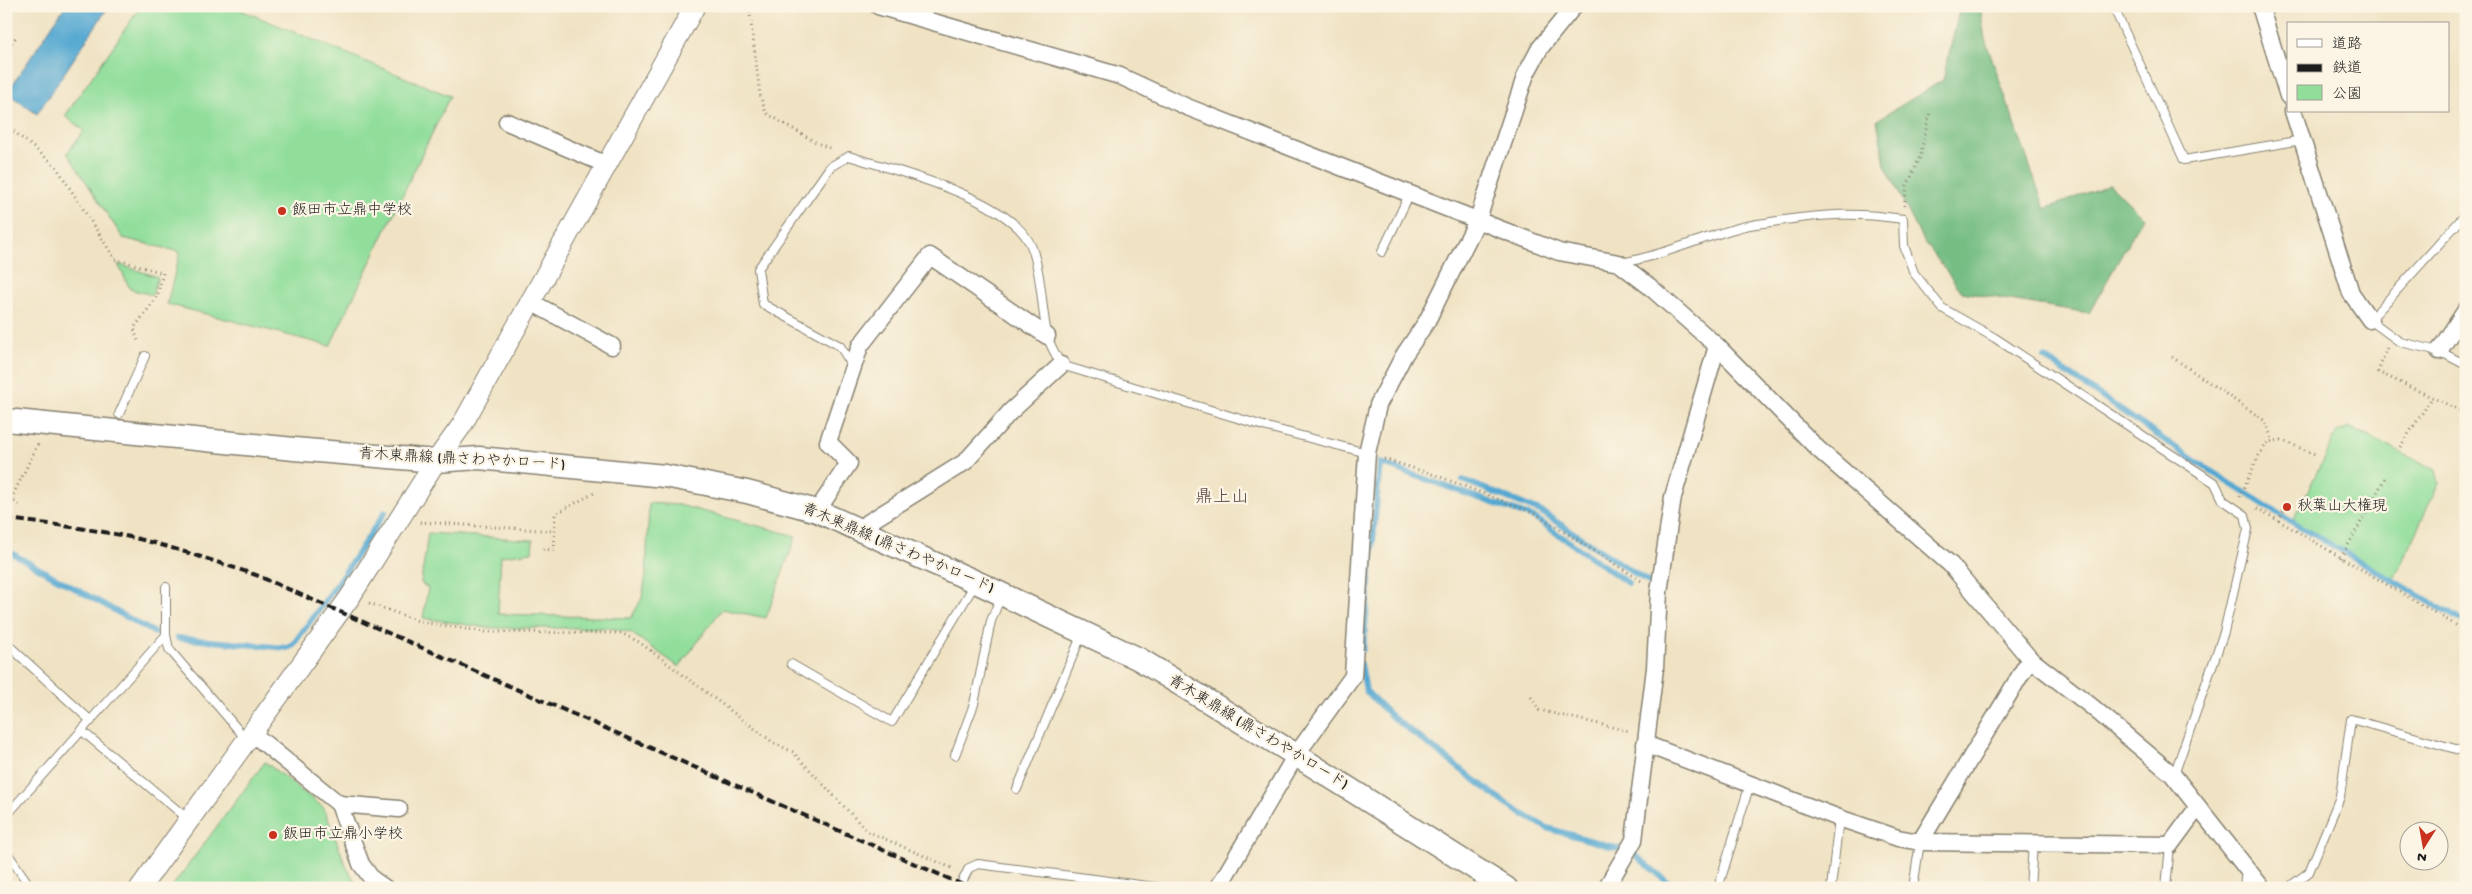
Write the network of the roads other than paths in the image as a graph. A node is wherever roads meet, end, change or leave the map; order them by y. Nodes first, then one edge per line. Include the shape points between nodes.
1 (695, 6) edge
2 (878, 6) edge
3 (1574, 6) edge
4 (2113, 6) edge
5 (2260, 6) edge
6 (2287, 93) edge
7 (2293, 112) edge
8 (507, 122) dead end
9 (2302, 140) junction
10 (607, 165) junction
11 (1410, 193) junction
12 (2466, 214) edge
13 (1478, 219) junction
14 (1382, 252) dead end
15 (1619, 263) junction
16 (529, 301) junction
17 (2466, 310) edge
18 (2370, 320) junction
19 (1047, 336) junction
20 (612, 346) dead end
21 (1717, 346) junction
22 (2439, 351) junction
23 (145, 356) road end
24 (1061, 365) junction
25 (2466, 365) edge
26 (853, 366) junction
27 (119, 414) dead end
28 (6, 420) edge
29 (1367, 453) junction
30 (436, 460) junction
31 (817, 511) junction
32 (858, 529) junction
33 (976, 582) junction
34 (166, 588) dead end
35 (1002, 594) junction
36 (1083, 632) junction
37 (166, 635) junction
38 (6, 643) edge
39 (2030, 659) junction
40 (791, 664) dead end
41 (91, 721) junction
42 (82, 731) junction
43 (250, 737) junction
44 (1646, 740) junction
45 (2466, 752) edge
46 (955, 755) dead end
47 (1296, 755) junction
48 (2173, 775) junction
49 (1750, 784) junction
50 (1017, 789) dead end
51 (339, 804) junction
52 (2198, 807) junction
53 (399, 809) dead end
54 (6, 816) edge
55 (1839, 818) junction
56 (189, 821) junction
57 (1920, 842) junction
58 (2033, 844) junction
59 (2170, 845) junction
60 (6, 851) edge
61 (2247, 867) junction
62 (32, 888) edge
63 (140, 888) edge
64 (385, 888) edge
65 (959, 888) edge
66 (1163, 888) edge
67 (1218, 888) edge
68 (1506, 888) edge
69 (1606, 888) edge
70 (1718, 888) edge
71 (1831, 888) edge
72 (1912, 888) edge
73 (2030, 888) edge
74 (2166, 888) edge
75 (2244, 888) edge
76 (2262, 888) edge
77 (2288, 888) edge

1 - 10 street
2 - 11 street via 1120,76 1187,108
3 - 13 street via 1540,48 1526,74
4 - 9 lane via 2184,160
5 - 6 street
7 - 9 street
8 - 10 street
9 - 18 street via 2351,293
10 - 16 street
11 - 13 street
11 - 14 lane
12 - 18 lane
13 - 15 street via 1560,252
13 - 29 street via 1378,405
15 - 21 street
15 - 48 lane via 1640,260 1742,227 1796,218 1840,213 1903,220 1904,246 1914,272 1942,308 1995,338 2216,483 2223,500 2245,514 2248,529 2224,632
16 - 20 street
16 - 30 street via 462,425
17 - 22 street
18 - 22 lane via 2400,342
19 - 24 lane
19 - 26 street via 930,256 860,346
19 - 26 lane via 1042,285 1032,246 1007,216 969,196 849,156 830,167 758,269 763,304 840,346
21 - 39 street via 1818,449 1951,565
21 - 44 street via 1673,497 1658,592 1655,668
22 - 25 lane
23 - 27 lane
24 - 29 lane
24 - 32 street via 1010,412 965,462
26 - 31 street via 828,442 849,462
28 - 30 main road, 青木東鼎線 (鼎さわやかロード)
29 - 47 street via 1353,676
30 - 31 main road, 青木東鼎線 (鼎さわやかロード) via 479,458 665,476 747,492
30 - 43 street via 350,597
31 - 32 main road, 青木東鼎線 (鼎さわやかロード)
32 - 33 main road, 青木東鼎線 (鼎さわやかロード)
33 - 35 main road, 青木東鼎線 (鼎さわやかロード)
33 - 40 lane via 892,722
34 - 37 lane
35 - 36 main road, 青木東鼎線 (鼎さわやかロード)
35 - 46 lane via 991,621 974,704
36 - 47 main road, 青木東鼎線 (鼎さわやかロード) via 1138,660
36 - 50 lane
37 - 41 lane
37 - 43 lane via 169,649
38 - 41 lane
39 - 48 street
39 - 57 street
41 - 42 lane
42 - 54 lane
42 - 56 lane
43 - 51 street
43 - 56 street
44 - 49 street
44 - 69 street via 1634,840
45 - 77 lane via 2351,719 2340,797 2309,872
47 - 67 street
47 - 68 main road, 青木東鼎線 (鼎さわやかロード)
48 - 52 street
49 - 55 street
49 - 70 lane
51 - 53 street
51 - 64 street via 361,864 372,879
52 - 59 street
52 - 61 street
55 - 57 street
55 - 71 lane
56 - 63 street
57 - 58 street
57 - 72 lane
58 - 59 street
58 - 73 lane
59 - 74 lane
60 - 62 lane
61 - 75 lane
61 - 76 street
65 - 66 lane via 969,868 978,864

